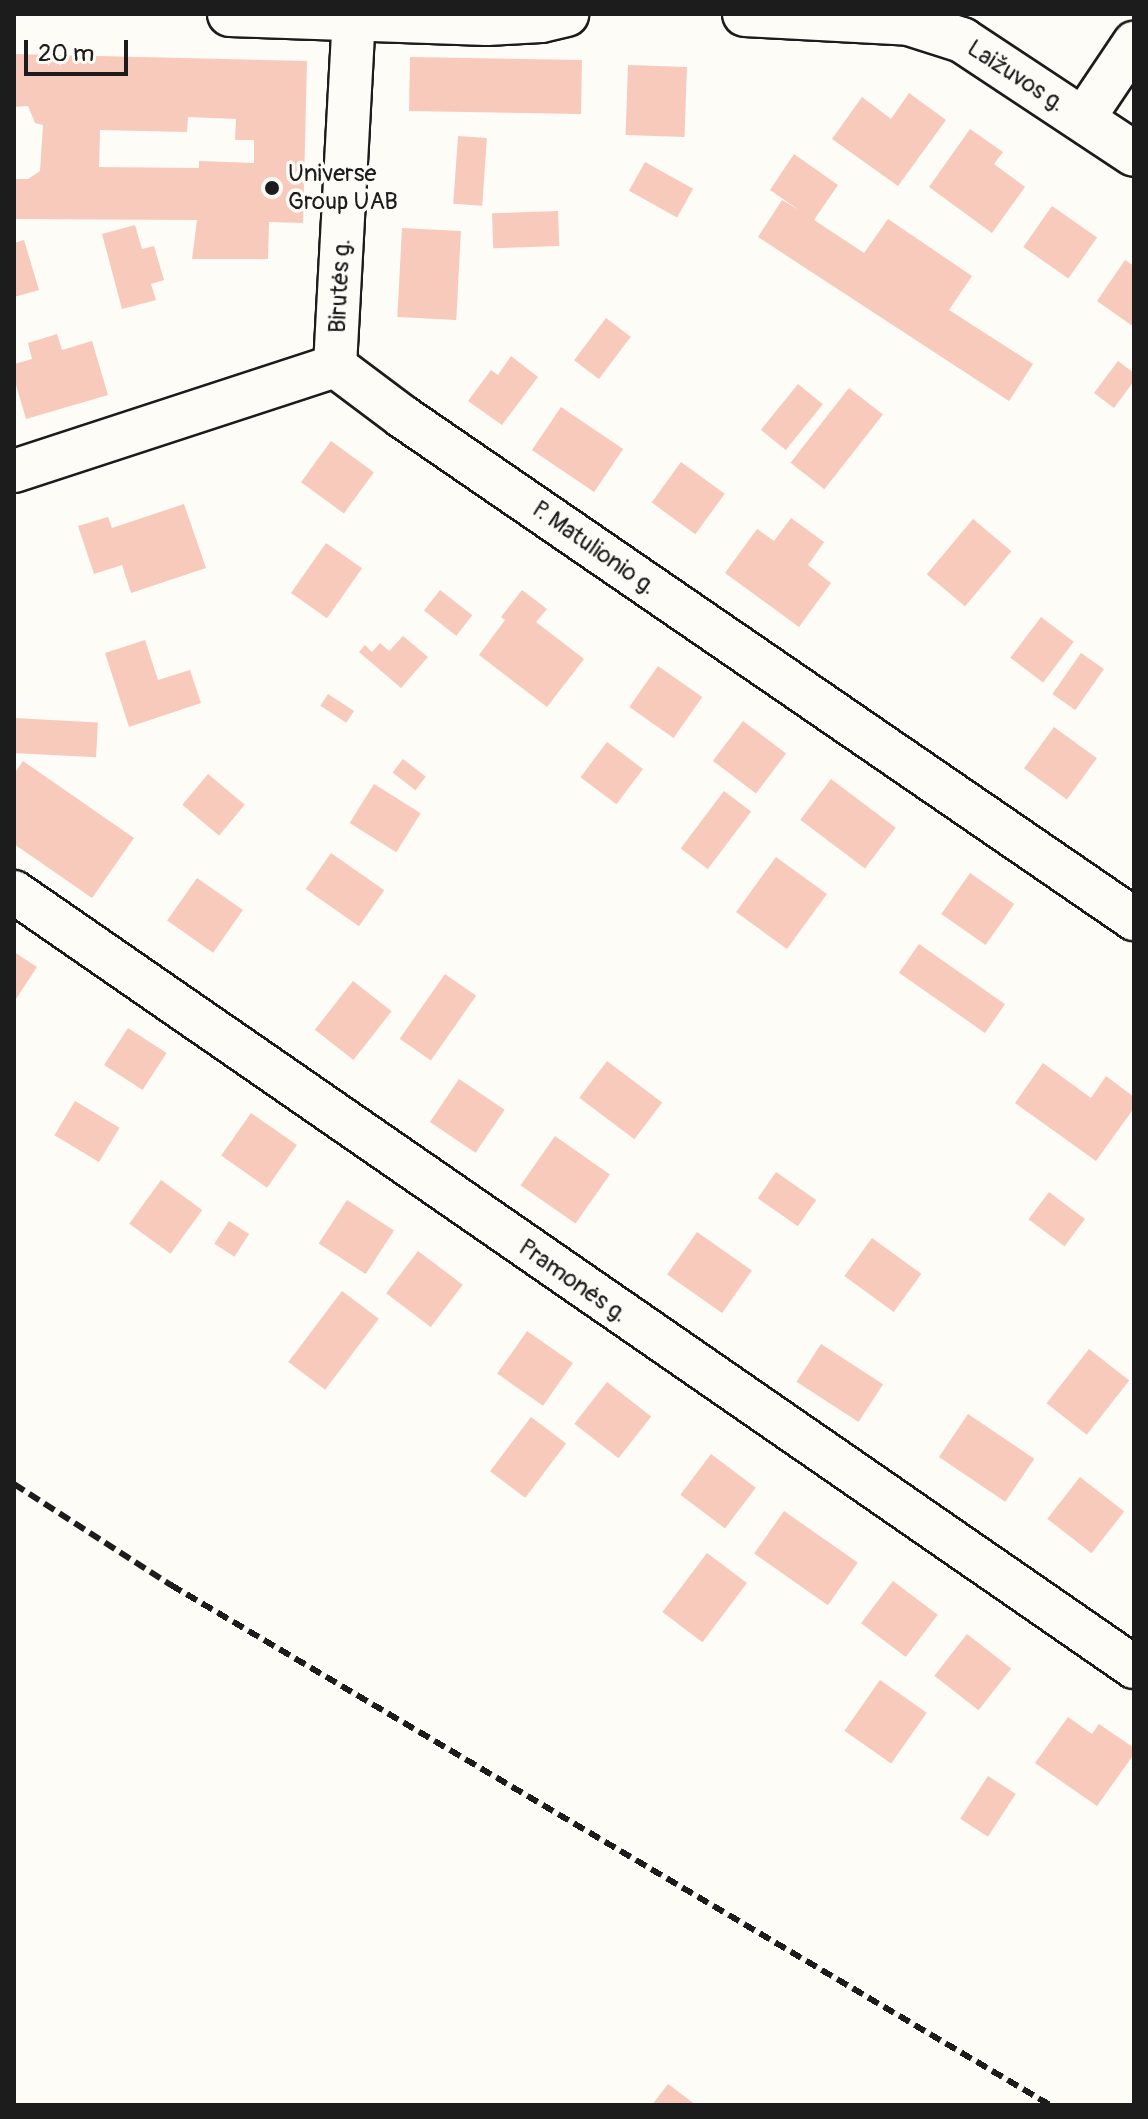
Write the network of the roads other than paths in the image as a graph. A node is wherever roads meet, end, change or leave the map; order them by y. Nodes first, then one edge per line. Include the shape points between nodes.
1 (230, 14) edge
2 (566, 14) edge
3 (745, 14) edge
4 (354, 16) edge
5 (909, 18) edge
6 (1134, 43) edge
7 (1083, 119) junction
8 (1134, 154) edge
9 (335, 366) junction
10 (14, 471) edge
11 (14, 892) edge
12 (1134, 919) edge
13 (1134, 1667) edge

1 - 4 main road
2 - 4 main road via 487,23
3 - 5 main road, Laižuvos g.
4 - 9 street, Birutės g.
5 - 7 main road, Laižuvos g. via 962,40
6 - 7 street
7 - 8 main road, Laižuvos g.
9 - 10 street
9 - 12 street, P. Matulionio g.
11 - 13 street, Pramonės g.

